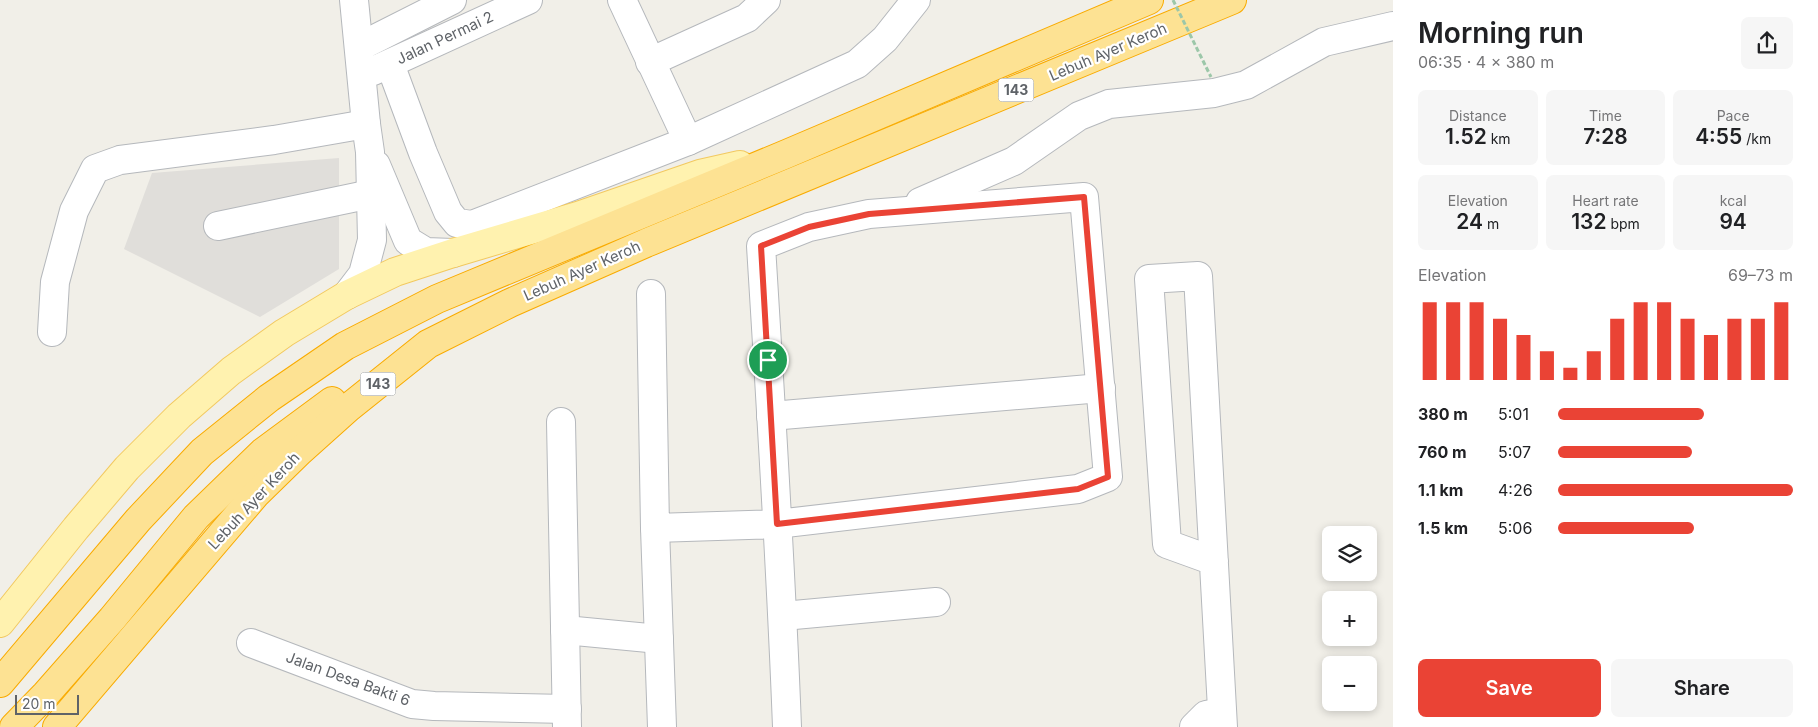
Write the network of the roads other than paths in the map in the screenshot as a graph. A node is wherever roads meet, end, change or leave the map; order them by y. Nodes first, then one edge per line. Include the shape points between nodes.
1 (354, 0) edge
2 (452, 0) edge
3 (528, 0) edge
4 (622, 0) edge
5 (766, 0) edge
6 (916, 0) edge
7 (1149, 0) edge
8 (1232, 0) edge
9 (1393, 26) edge
10 (358, 47) junction
11 (650, 62) junction
12 (390, 64) junction
13 (362, 76) junction
14 (366, 124) junction
15 (688, 141) junction
16 (370, 152) junction
17 (784, 155) junction
18 (371, 194) junction
19 (901, 210) junction
20 (218, 226) dead end
21 (453, 253) junction
22 (651, 294) dead end
23 (347, 295) junction
24 (52, 332) dead end
25 (428, 344) junction
26 (1101, 388) junction
27 (771, 416) junction
28 (562, 422) dead end
29 (777, 524) junction
30 (655, 528) junction
31 (1214, 561) junction
32 (936, 602) dead end
33 (783, 616) junction
34 (0, 624) edge
35 (565, 630) junction
36 (659, 639) junction
37 (252, 642) dead end
38 (0, 683) edge
39 (567, 718) edge
40 (1223, 720) edge
41 (14, 727) edge
42 (57, 727) edge
43 (662, 727) edge
44 (787, 727) edge
45 (1194, 727) edge

1 - 10 street
2 - 10 street
3 - 12 street, Jalan Permai 2
4 - 11 street
5 - 11 street via 747,18
6 - 15 street via 885,39 857,64
7 - 17 highway, Lebuh Ayer Keroh / 143
8 - 25 highway, Lebuh Ayer Keroh / 143 via 646,243 510,303
9 - 19 street via 1324,42 1246,85 1214,93 1109,104 1079,116 1014,161
10 - 13 street
11 - 15 street
12 - 13 street, Jalan Permai 2
12 - 15 street via 423,153 448,212 457,223 472,225
13 - 14 street
14 - 16 street
14 - 24 street via 274,140 120,160 95,169 74,211 55,282
16 - 18 street
16 - 21 street via 408,241 426,252
17 - 21 main road via 700,174 578,216
17 - 38 highway, Lebuh Ayer Keroh / 143 via 437,299 345,346 269,398 202,452 138,520
18 - 20 street
18 - 23 street via 372,240 363,274
19 - 26 street via 1084,197
19 - 27 street via 809,227 761,246
21 - 23 main road via 395,272
22 - 30 street
23 - 34 main road via 284,333 231,371 179,416 127,468
25 - 41 highway via 333,400 263,452 196,517 112,620
25 - 42 highway, Lebuh Ayer Keroh / 143 via 348,408 256,494
26 - 27 street
26 - 29 street via 1108,477 1078,489
27 - 29 street
28 - 35 street
29 - 30 street
29 - 33 street
30 - 36 street
31 - 31 street via 1167,544 1149,279 1198,276
31 - 40 street
32 - 33 street
33 - 44 street
35 - 36 street
35 - 39 street
36 - 43 street
37 - 39 street, Jalan Desa Bakti 6 via 412,704
40 - 45 street via 1206,714

